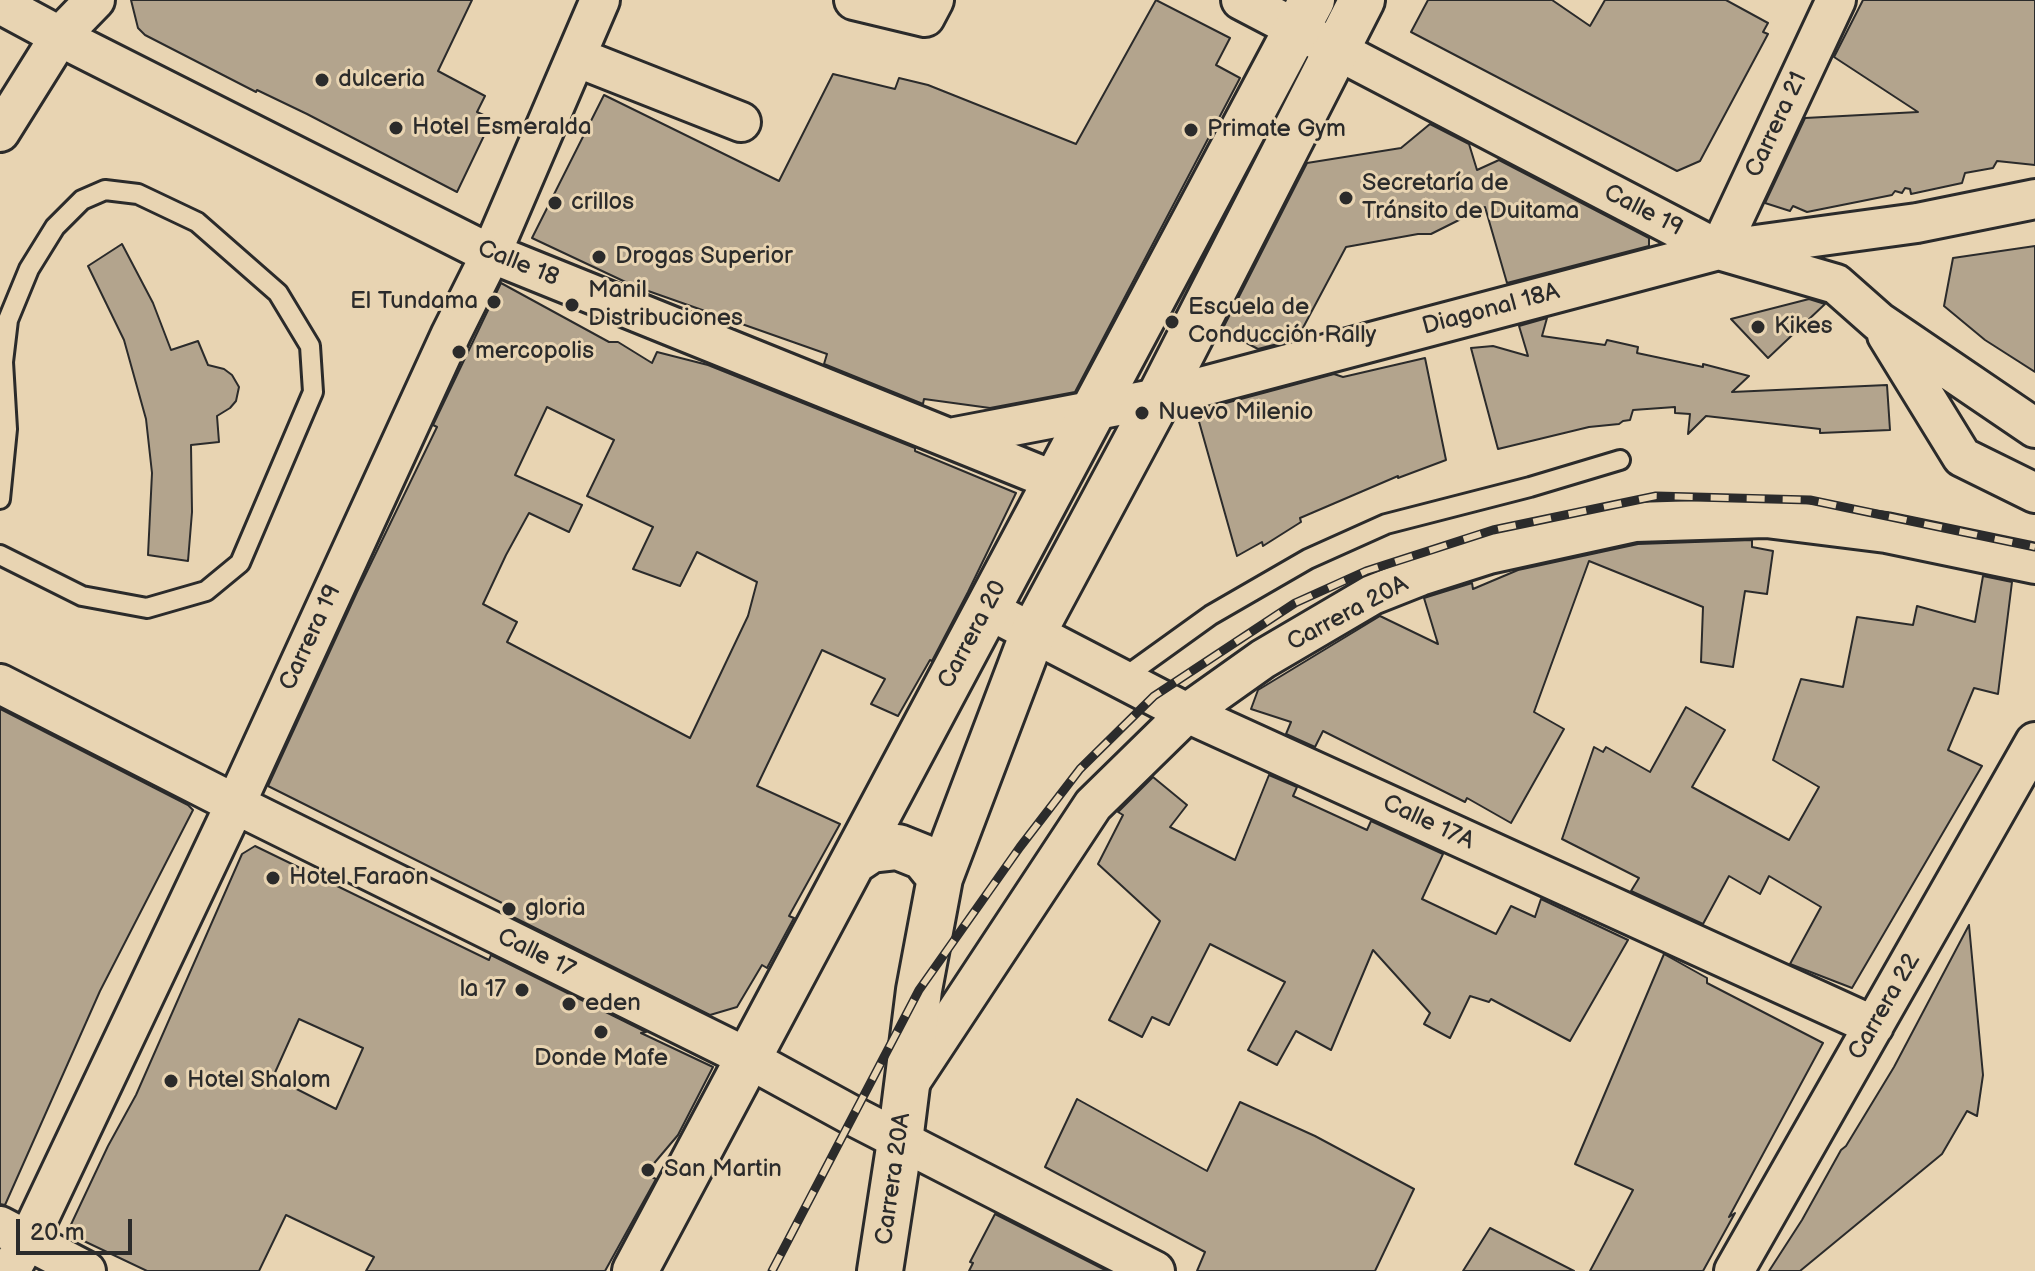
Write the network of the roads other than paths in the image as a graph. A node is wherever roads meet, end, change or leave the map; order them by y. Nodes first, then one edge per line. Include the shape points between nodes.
1 (95, 0) edge
2 (600, 0) edge
3 (854, 0) edge
4 (934, 0) edge
5 (1241, 0) edge
6 (1362, 0) edge
7 (1836, 0) edge
8 (0, 4) edge
9 (1304, 14) edge
10 (60, 36) junction
11 (1334, 50) junction
12 (576, 57) junction
13 (741, 122) dead end
14 (0, 132) edge
15 (2035, 199) edge
16 (1719, 250) junction
17 (491, 254) junction
18 (1879, 322) junction
19 (1159, 398) junction
20 (1094, 412) junction
21 (2035, 428) edge
22 (950, 438) junction
23 (1620, 460) dead end
24 (1055, 479) junction
25 (2035, 493) edge
26 (0, 499) edge
27 (0, 555) edge
28 (2035, 564) edge
29 (987, 609) junction
30 (1033, 633) junction
31 (1122, 679) junction
32 (0, 684) edge
33 (1187, 713) junction
34 (2035, 742) edge
35 (235, 804) junction
36 (853, 862) junction
37 (940, 878) junction
38 (1874, 1026) junction
39 (747, 1059) junction
40 (907, 1087) junction
41 (900, 1141) junction
42 (12, 1246) edge
43 (86, 1271) edge
44 (635, 1271) edge
45 (880, 1271) edge
46 (1155, 1271) edge
47 (1734, 1271) edge

1 - 10 street
2 - 12 street, Carrera 19
3 - 4 street via 925,17
5 - 9 street, Calle 19
6 - 11 street, Carrera 20A
7 - 16 street, Carrera 21
8 - 10 street, Calle 18
9 - 11 street, Calle 19
9 - 20 street, Carrera 20
10 - 14 street
10 - 17 street, Calle 18
11 - 16 street, Calle 19
11 - 19 street, Carrera 20A
12 - 13 street
12 - 17 street, Carrera 19
15 - 16 street, Diagonal 18A via 1917,223
16 - 18 street, Calle 19 via 1836,284
16 - 19 street, Diagonal 18A
17 - 22 street, Calle 18
17 - 35 street, Carrera 19
18 - 21 street, Calle 19
18 - 25 street via 1962,457
19 - 20 street, Diagonal 18A
19 - 30 street, Carrera 20A
20 - 22 street, Diagonal 18A
20 - 24 street, Carrera 20
22 - 24 street, Calle 18
23 - 31 lane via 1386,524 1308,559 1211,615
24 - 29 street, Carrera 20
26 - 27 lane via 8,320 29,269 55,227 82,200 105,190 138,194 197,222 278,293 310,346 313,392 240,563 206,591 147,608 82,596
28 - 33 street, Carrera 20A via 1886,533 1766,518 1635,522 1489,554 1372,595 1263,659
29 - 30 street, Calle 17A
29 - 36 street, Carrera 20
30 - 31 street, Calle 17A
30 - 37 street, Carrera 20A
31 - 33 street, Calle 17A
32 - 35 street, Calle 17
33 - 38 street, Calle 17A
33 - 40 street, Carrera 20A via 1093,805
34 - 38 street, Carrera 22
35 - 39 street, Calle 17
35 - 42 street, Carrera 19
36 - 37 street via 871,850 898,847 923,857
36 - 39 street, Carrera 20
37 - 40 street, Carrera 20A
38 - 47 street, Carrera 22
39 - 41 street, Calle 17
39 - 44 street, Carrera 20
40 - 41 street, Carrera 20A
41 - 45 street, Carrera 20A
41 - 46 street, Calle 17
42 - 43 street

